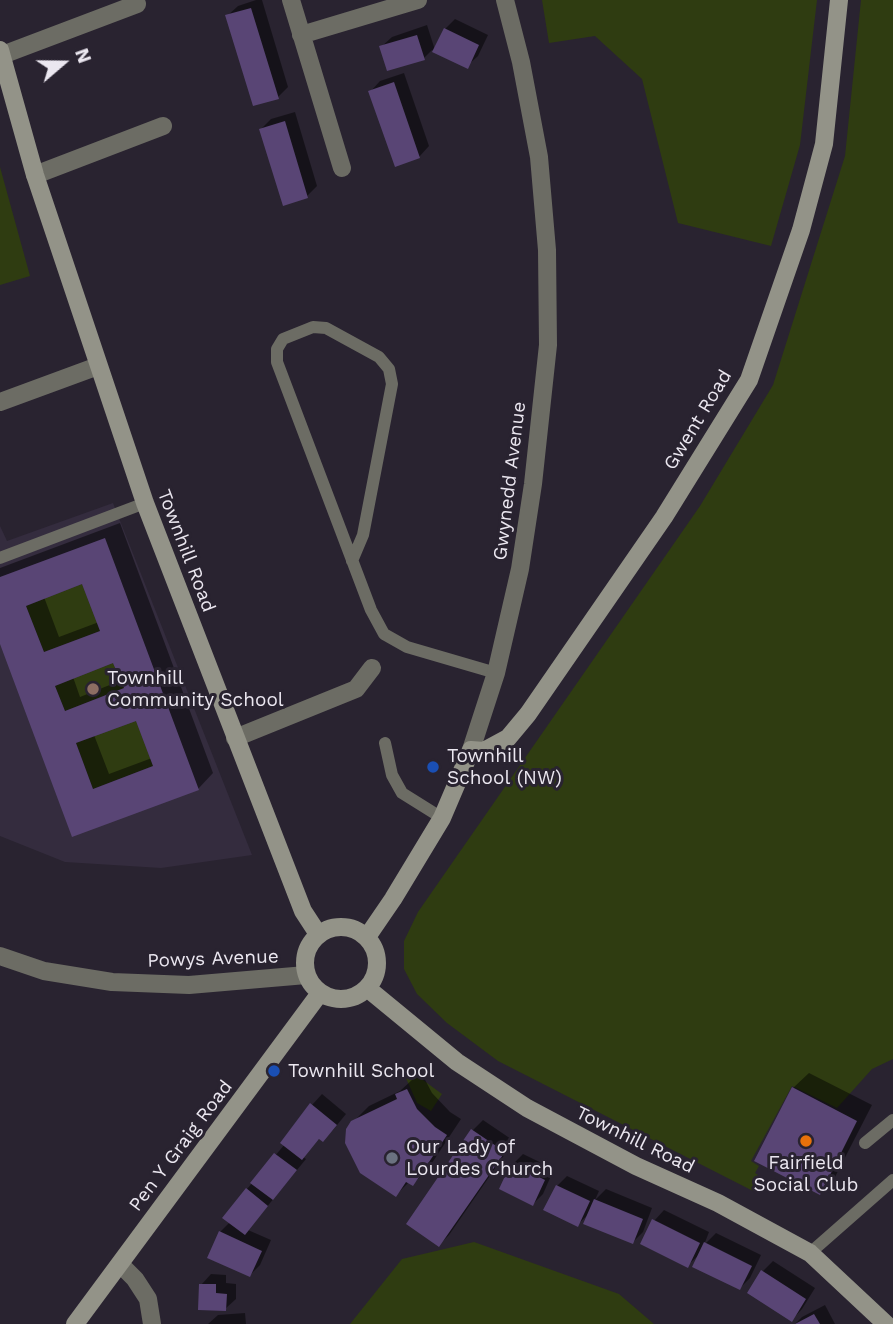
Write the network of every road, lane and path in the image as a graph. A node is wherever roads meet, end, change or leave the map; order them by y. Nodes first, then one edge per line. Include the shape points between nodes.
1 (135, 0) edge
2 (291, 0) edge
3 (418, 0) edge
4 (505, 0) edge
5 (839, 0) edge
6 (301, 35) junction
7 (1, 53) edge
8 (163, 126) dead end
9 (342, 168) dead end
10 (35, 175) junction
11 (98, 366) junction
12 (0, 402) edge
13 (145, 503) junction
14 (0, 558) edge
15 (352, 561) junction
16 (372, 668) dead end
17 (496, 673) junction
18 (235, 738) junction
19 (385, 744) dead end
20 (471, 750) junction
21 (442, 818) junction
22 (318, 934) junction
23 (367, 937) junction
24 (0, 956) edge
25 (306, 975) junction
26 (367, 988) junction
27 (320, 993) junction
28 (893, 1120) edge
29 (865, 1143) dead end
30 (893, 1180) edge
31 (810, 1253) junction
32 (120, 1264) junction
33 (75, 1324) edge
34 (152, 1324) edge
35 (886, 1324) edge

1 - 7 street via 137,4
2 - 6 street
3 - 6 street
4 - 17 street, Gwynedd Avenue via 539,157 547,250 548,345 520,569
5 - 20 street, Gwent Road via 824,144 801,230 749,380 664,517 528,713 508,738 484,751
6 - 9 street
7 - 10 street, Townhill Road
8 - 10 street
10 - 11 street, Townhill Road
11 - 12 street
11 - 13 street, Townhill Road
13 - 14 lane
13 - 18 street, Townhill Road
15 - 15 lane via 363,535 392,384 379,357 326,328 313,327 284,339 277,349 277,362
15 - 17 lane via 384,634 407,647
16 - 18 street via 356,690
17 - 20 street, Gwynedd Avenue
18 - 22 street, Townhill Road via 303,911
19 - 21 lane via 392,775 402,793
20 - 21 street, Gwynedd Avenue
21 - 23 street, Gwynedd Avenue
22 - 23 street via 343,926
22 - 25 street via 306,952
23 - 26 street via 377,962
24 - 25 street, Powys Avenue via 44,971 112,982 189,985
25 - 27 street
26 - 27 street via 343,999
26 - 31 street, Townhill Road via 457,1062 527,1108
27 - 32 street, Pen Y Graig Road
28 - 29 lane
30 - 31 lane
31 - 35 street, Townhill Road
32 - 33 street, Pen Y Graig Road
32 - 34 street via 148,1299

